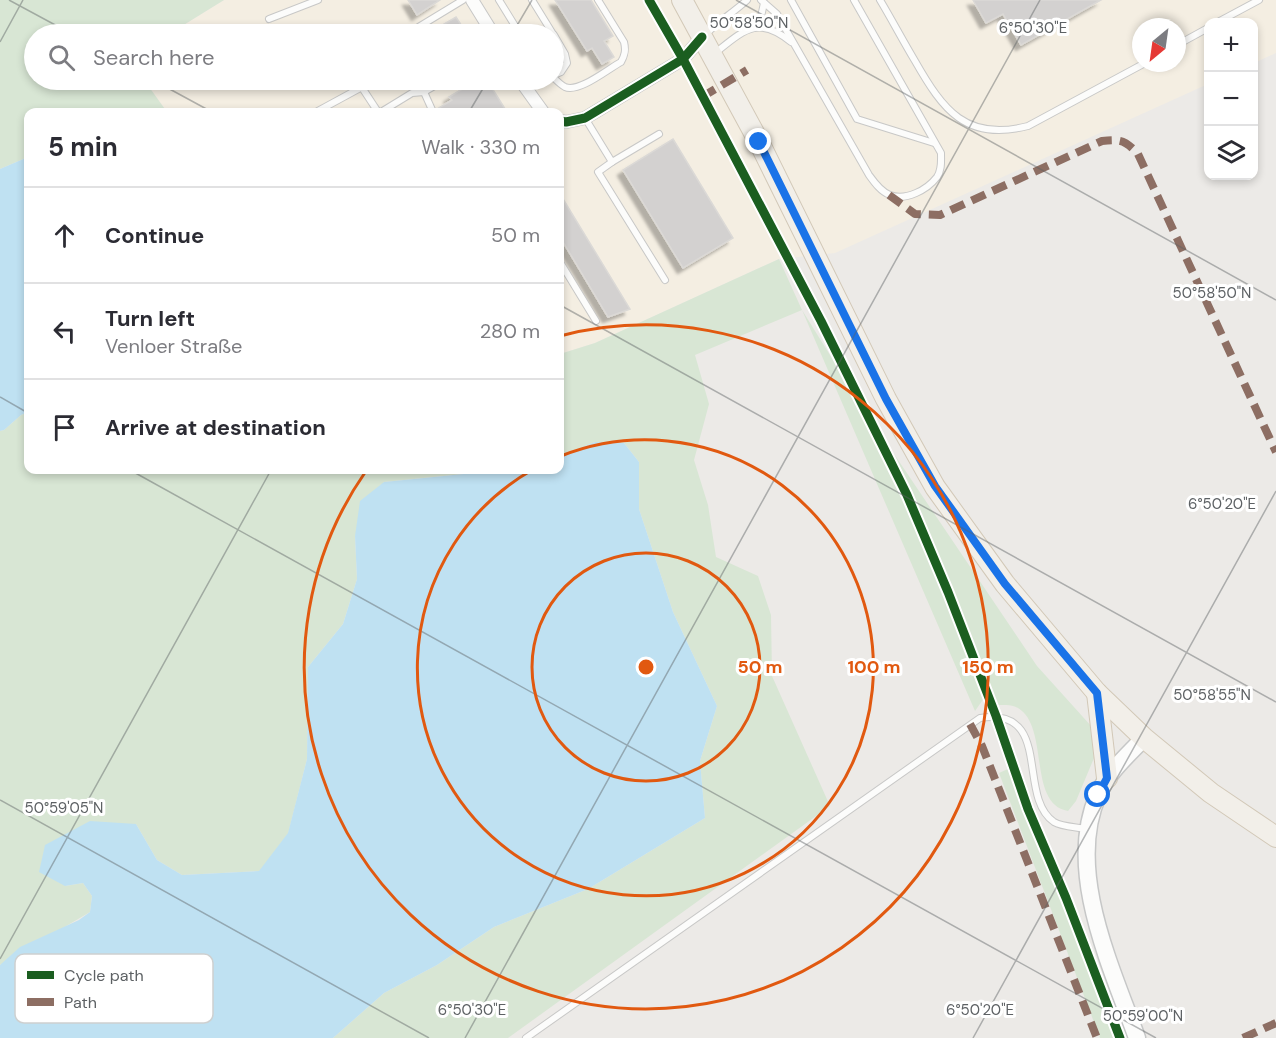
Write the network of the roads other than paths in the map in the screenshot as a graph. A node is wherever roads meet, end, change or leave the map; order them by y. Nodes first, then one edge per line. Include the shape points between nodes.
1 (318, 0) edge
2 (463, 0) edge
3 (471, 0) edge
4 (499, 0) edge
5 (532, 0) edge
6 (598, 0) edge
7 (681, 0) edge
8 (747, 0) edge
9 (791, 0) edge
10 (854, 0) edge
11 (880, 0) edge
12 (1259, 0) edge
13 (762, 1) edge
14 (1225, 18) edge
15 (269, 19) dead end
16 (423, 24) edge
17 (487, 24) edge
18 (514, 24) edge
19 (546, 24) edge
20 (759, 26) junction
21 (1204, 31) edge
22 (702, 37) junction
23 (1186, 40) edge
24 (795, 45) junction
25 (564, 52) edge
26 (712, 55) junction
27 (564, 68) edge
28 (1132, 70) edge
29 (564, 87) edge
30 (356, 90) edge
31 (364, 90) edge
32 (428, 90) edge
33 (529, 90) edge
34 (424, 92) junction
35 (323, 108) edge
36 (376, 108) edge
37 (386, 108) edge
38 (431, 108) edge
39 (540, 108) edge
40 (585, 118) junction
41 (564, 122) edge
42 (659, 134) dead end
43 (935, 143) junction
44 (612, 162) junction
45 (564, 269) edge
46 (664, 280) dead end
47 (596, 321) dead end
48 (1097, 693) junction
49 (1144, 738) junction
50 (1107, 778) junction
51 (1087, 829) junction
52 (1276, 837) edge
53 (526, 1038) edge
54 (1137, 1038) edge

1 - 15 lane
2 - 16 lane
3 - 17 street
4 - 18 lane
5 - 19 lane
6 - 29 lane via 624,42 624,56 621,62 582,86
7 - 22 main road
8 - 22 lane
9 - 43 lane via 857,119
10 - 43 lane
11 - 28 lane via 931,90 950,112 969,125 990,130 1028,126
12 - 14 lane
13 - 20 lane
13 - 24 lane via 777,14
20 - 24 lane via 777,30
20 - 26 lane via 738,35
21 - 23 lane
22 - 26 main road
22 - 40 street via 683,59
24 - 43 lane via 868,175 889,195 908,196 938,176 941,153
25 - 27 lane
26 - 48 main road via 886,399 935,486 1005,584
30 - 35 lane
31 - 36 lane
32 - 34 lane
33 - 39 street
34 - 37 lane via 412,93
34 - 38 lane
40 - 41 street
40 - 44 lane
42 - 44 lane
44 - 46 lane via 598,172
45 - 47 lane
48 - 49 main road
48 - 50 main road
49 - 50 main road
49 - 52 main road via 1211,793
50 - 51 main road
51 - 53 lane via 1056,823 1042,810 1023,732 1011,720 996,716 980,718
51 - 54 main road via 1089,888 1094,911

